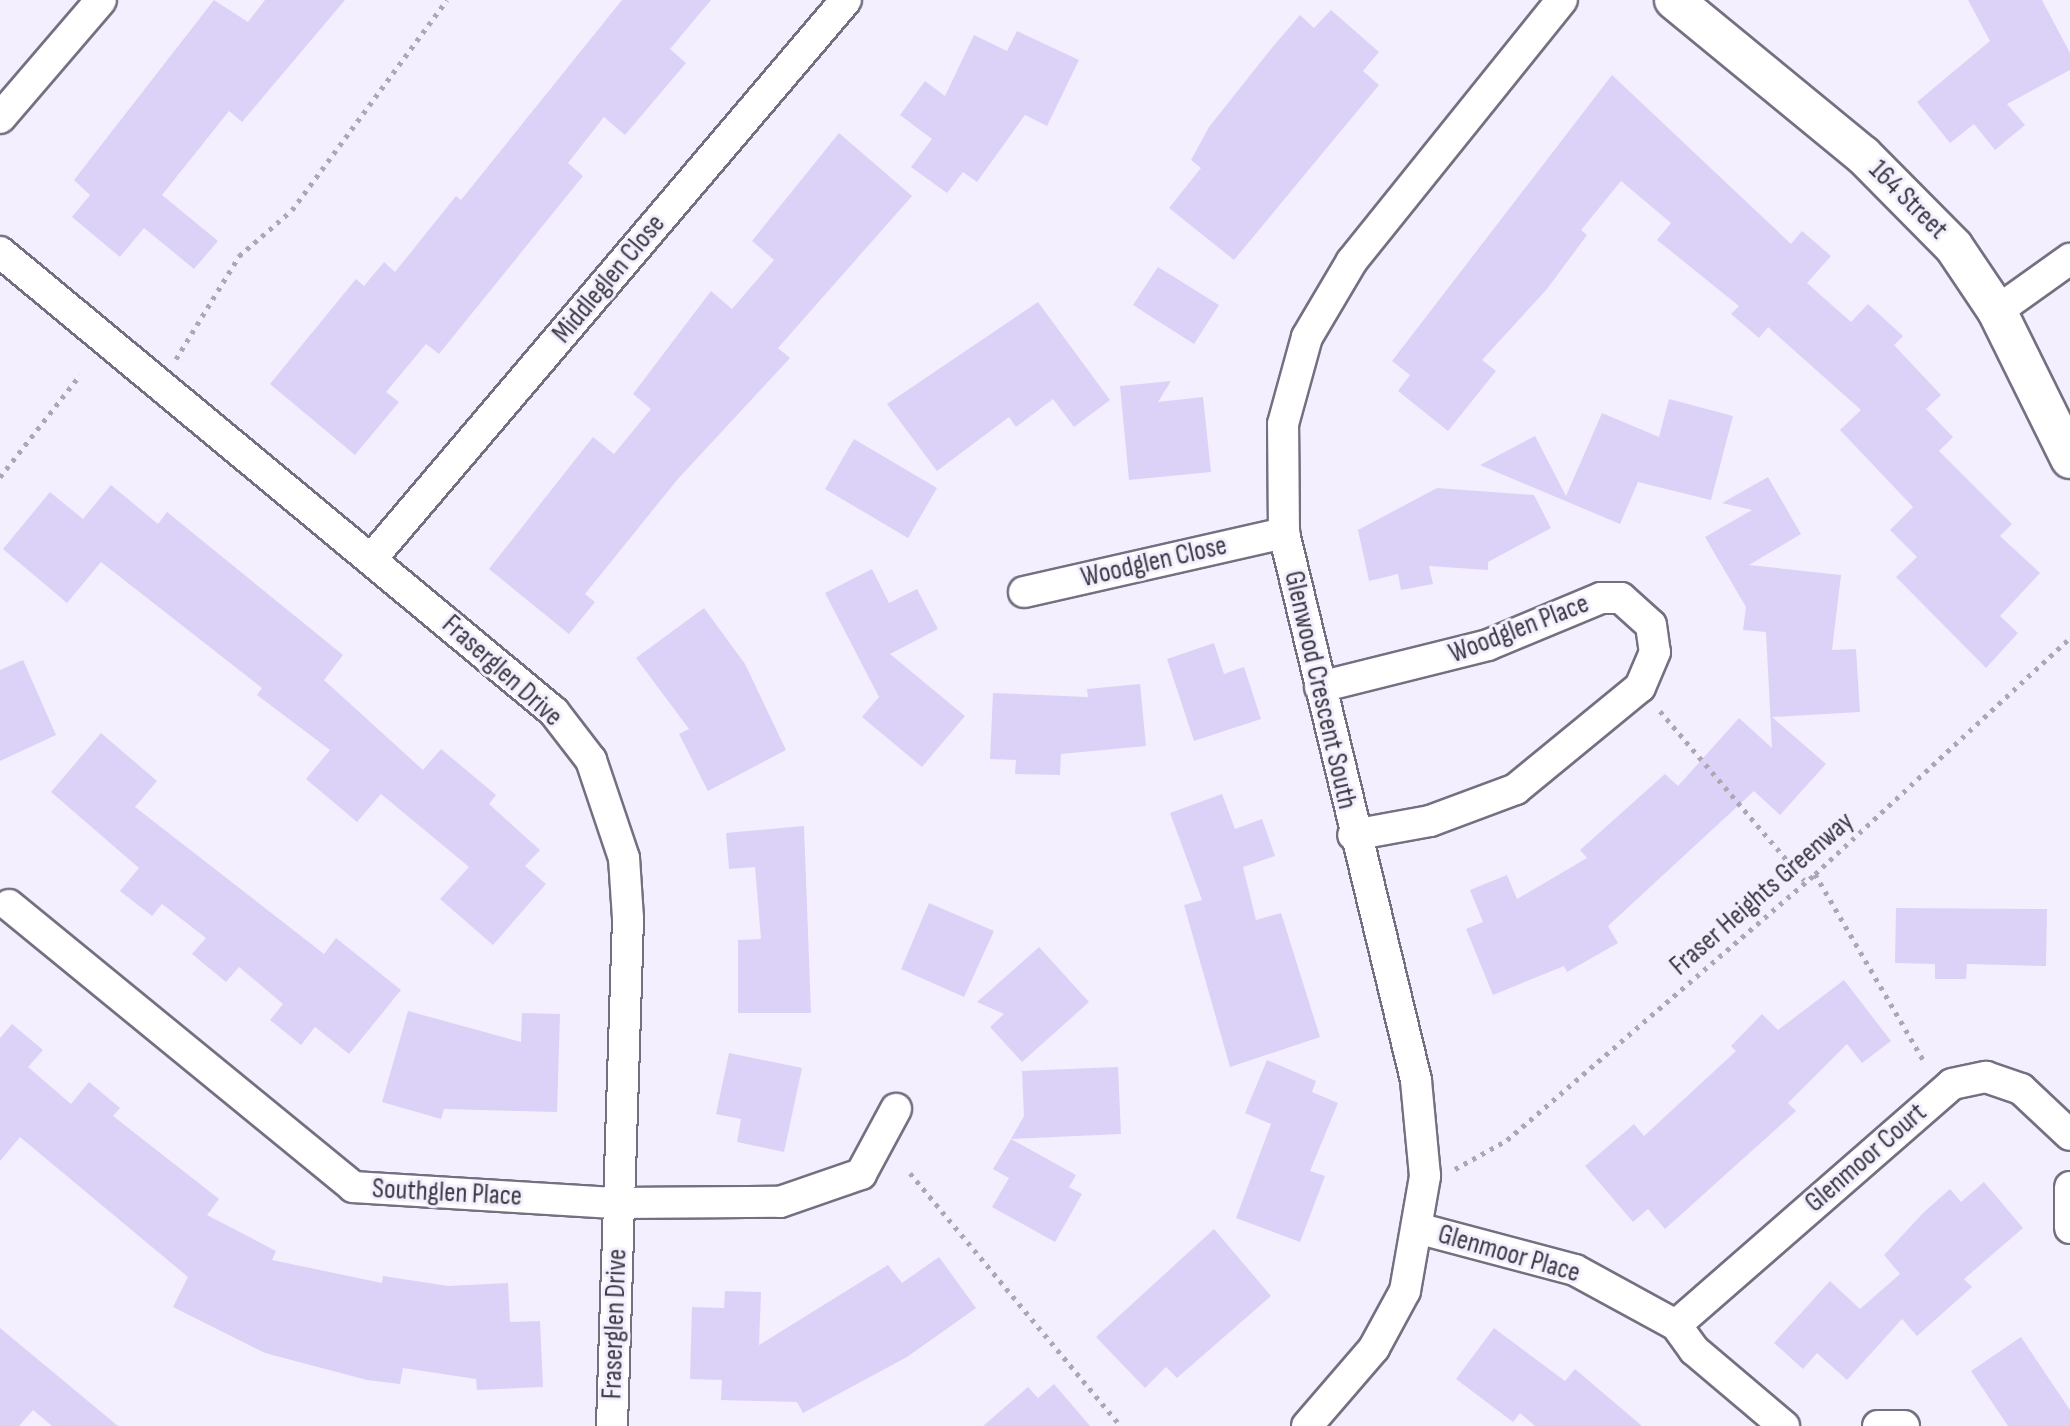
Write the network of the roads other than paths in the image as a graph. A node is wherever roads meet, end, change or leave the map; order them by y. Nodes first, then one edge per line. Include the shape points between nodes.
1 (101, 0) edge
2 (846, 0) edge
3 (1562, 0) edge
4 (1674, 0) edge
5 (0, 118) edge
6 (0, 252) edge
7 (2070, 259) edge
8 (1997, 311) junction
9 (2070, 459) edge
10 (1284, 533) junction
11 (372, 558) junction
12 (1024, 592) dead end
13 (1320, 687) junction
14 (1353, 835) junction
15 (9, 905) dead end
16 (896, 1109) dead end
17 (2070, 1135) edge
18 (2070, 1187) edge
19 (618, 1203) junction
20 (2070, 1228) edge
21 (1421, 1229) junction
22 (1676, 1325) junction
23 (612, 1426) edge
24 (1307, 1426) edge
25 (1784, 1426) edge
26 (1878, 1426) edge
27 (1904, 1426) edge

1 - 5 street
2 - 11 street, Middleglen Close
3 - 10 street, Glenwood Crescent South via 1352,261 1307,337 1283,424
4 - 8 street, 164 Street via 1914,203
6 - 11 street, Fraserglen Drive
7 - 8 street
8 - 9 street, 164 Street
10 - 12 street, Woodglen Close
10 - 13 street, Glenwood Crescent South
11 - 19 street, Fraserglen Drive via 554,712 591,760 624,858 628,919
13 - 14 street, Glenwood Crescent South
13 - 14 street, Woodglen Place via 1488,645 1601,598 1621,598 1651,625 1655,652 1640,687 1516,789 1430,821
14 - 21 street, Glenwood Crescent South via 1416,1080 1425,1176
15 - 19 street, Southglen Place via 353,1187
16 - 19 street, Southglen Place via 861,1174 780,1202
17 - 22 street, Glenmoor Court via 2021,1089 1986,1077 1952,1084
18 - 20 street
19 - 23 street, Fraserglen Drive
21 - 22 street, Glenmoor Place via 1575,1270
21 - 24 street, Glenwood Crescent South via 1405,1291 1374,1348
22 - 25 street, Glenmoor Place via 1694,1350
26 - 27 street

